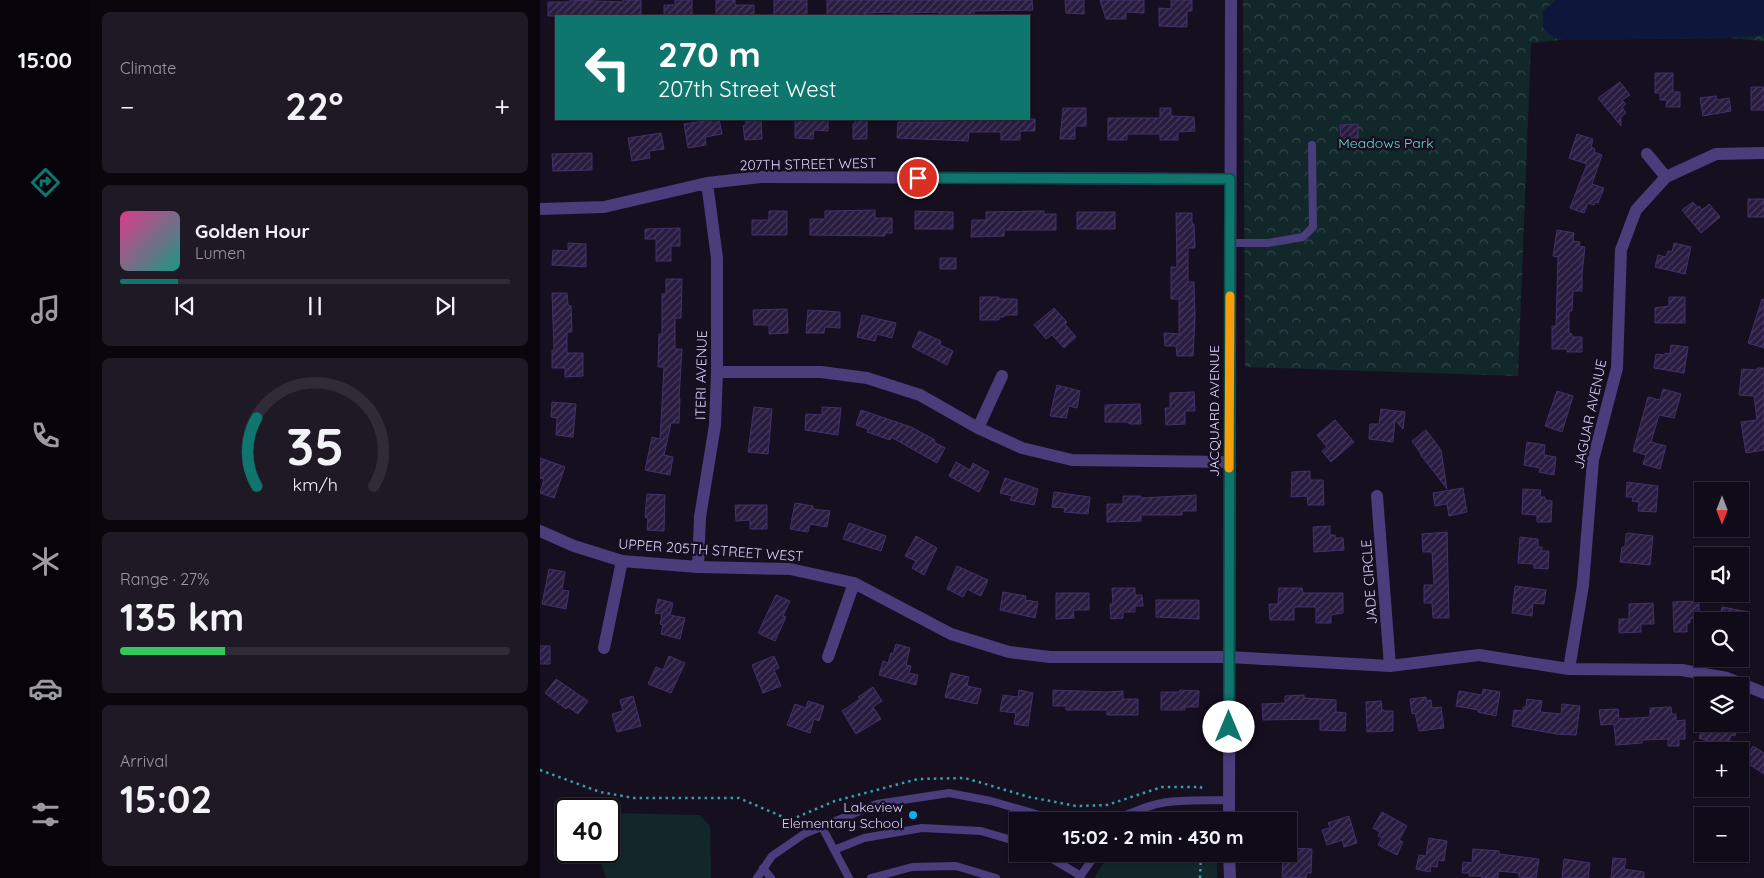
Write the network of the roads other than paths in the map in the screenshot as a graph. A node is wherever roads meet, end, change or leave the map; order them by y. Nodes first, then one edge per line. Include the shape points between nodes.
1 (1230, 0) edge
2 (1312, 145) dead end
3 (1764, 153) edge
4 (1647, 154) dead end
5 (1666, 177) junction
6 (1230, 179) junction
7 (707, 183) junction
8 (540, 208) edge
9 (1230, 242) junction
10 (717, 372) junction
11 (1002, 376) dead end
12 (978, 428) junction
13 (1229, 462) junction
14 (1377, 496) dead end
15 (540, 531) edge
16 (622, 561) junction
17 (698, 567) junction
18 (854, 583) junction
19 (604, 648) dead end
20 (828, 657) dead end
21 (1229, 657) junction
22 (1390, 666) junction
23 (1569, 669) junction
24 (1764, 693) edge
25 (1229, 800) junction
26 (1030, 812) edge
27 (1134, 812) edge
28 (1229, 812) edge
29 (822, 827) junction
30 (1009, 839) edge
31 (834, 850) junction
32 (1057, 862) edge
33 (1090, 862) edge
34 (1229, 862) edge
35 (763, 868) junction
36 (1080, 877) edge
37 (757, 878) edge
38 (771, 878) edge
39 (849, 878) edge
40 (871, 878) edge
41 (996, 878) edge
42 (1230, 878) edge

1 - 6 street, JACQUARD AVENUE
2 - 9 lane via 1313,226 1303,237 1268,243
3 - 5 street, JAGUAR AVENUE via 1716,154
4 - 5 street
5 - 23 street, JAGUAR AVENUE via 1636,210 1621,250 1617,368 1593,460 1583,585
6 - 7 street, 207TH STREET WEST via 761,177
6 - 9 street, JACQUARD AVENUE
7 - 8 street, 207TH STREET WEST via 604,207
7 - 10 street, ITERI AVENUE via 717,258
9 - 13 street, JACQUARD AVENUE
10 - 12 street via 821,372 867,378 920,395
10 - 17 street, ITERI AVENUE via 715,425 700,517
11 - 12 street
12 - 13 street via 1022,448 1072,460
13 - 21 street, JACQUARD AVENUE
14 - 22 street, JADE CIRCLE
15 - 16 street, UPPER 205TH STREET WEST
16 - 17 street, UPPER 205TH STREET WEST
16 - 19 street
17 - 18 street, UPPER 205TH STREET WEST via 790,569
18 - 20 street
18 - 21 street, UPPER 205TH STREET WEST via 951,634 1009,652 1050,657
21 - 22 street, UPPER 205TH STREET WEST
21 - 25 street, JACQUARD AVENUE
22 - 23 street, UPPER 205TH STREET WEST via 1479,654
23 - 24 street, UPPER 205TH STREET WEST via 1682,670 1727,678
25 - 27 lane via 1162,803
25 - 28 street, JACQUARD AVENUE
26 - 29 lane via 949,793 877,804
29 - 31 lane
29 - 35 lane via 804,834 772,856
30 - 31 lane via 981,831 922,828 864,838
31 - 39 lane
32 - 36 lane
33 - 36 lane
34 - 42 street
35 - 37 lane
35 - 38 lane
40 - 41 lane via 912,867 956,866

